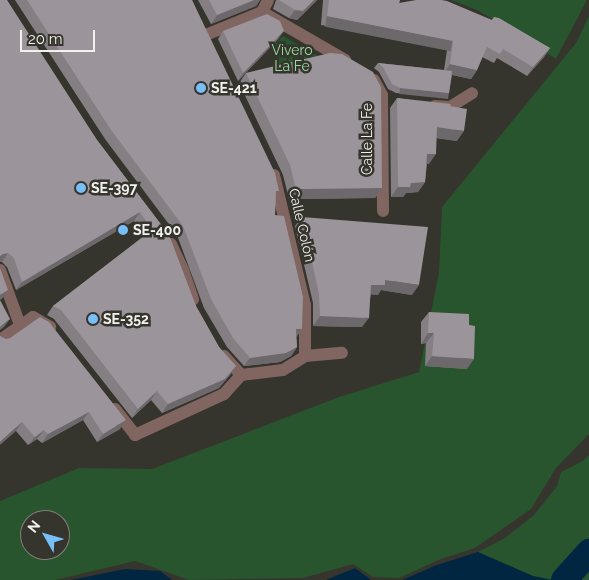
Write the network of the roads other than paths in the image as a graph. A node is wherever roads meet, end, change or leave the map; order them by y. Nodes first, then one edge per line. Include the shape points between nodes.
1 (268, 0) edge
2 (262, 12) junction
3 (208, 35) edge
4 (472, 94) dead end
5 (382, 96) junction
6 (394, 102) dead end
7 (422, 104) edge
8 (267, 161) edge
9 (383, 211) dead end
10 (164, 233) edge
11 (0, 270) edge
12 (196, 311) edge
13 (20, 325) junction
14 (60, 339) edge
15 (0, 340) edge
16 (216, 344) edge
17 (342, 353) dead end
18 (304, 356) junction
19 (241, 375) junction
20 (106, 398) edge

1 - 2 street
2 - 3 street
2 - 5 street, Calle La Fe via 372,76
4 - 7 street via 450,108
5 - 6 street
5 - 9 street, Calle La Fe
8 - 18 street, Calle Colón via 276,179 305,305
10 - 12 street via 183,270
11 - 13 street
13 - 14 street via 32,317 48,324
13 - 15 street
16 - 19 street
17 - 18 street
18 - 19 street via 283,370
19 - 20 street via 224,394 135,436

